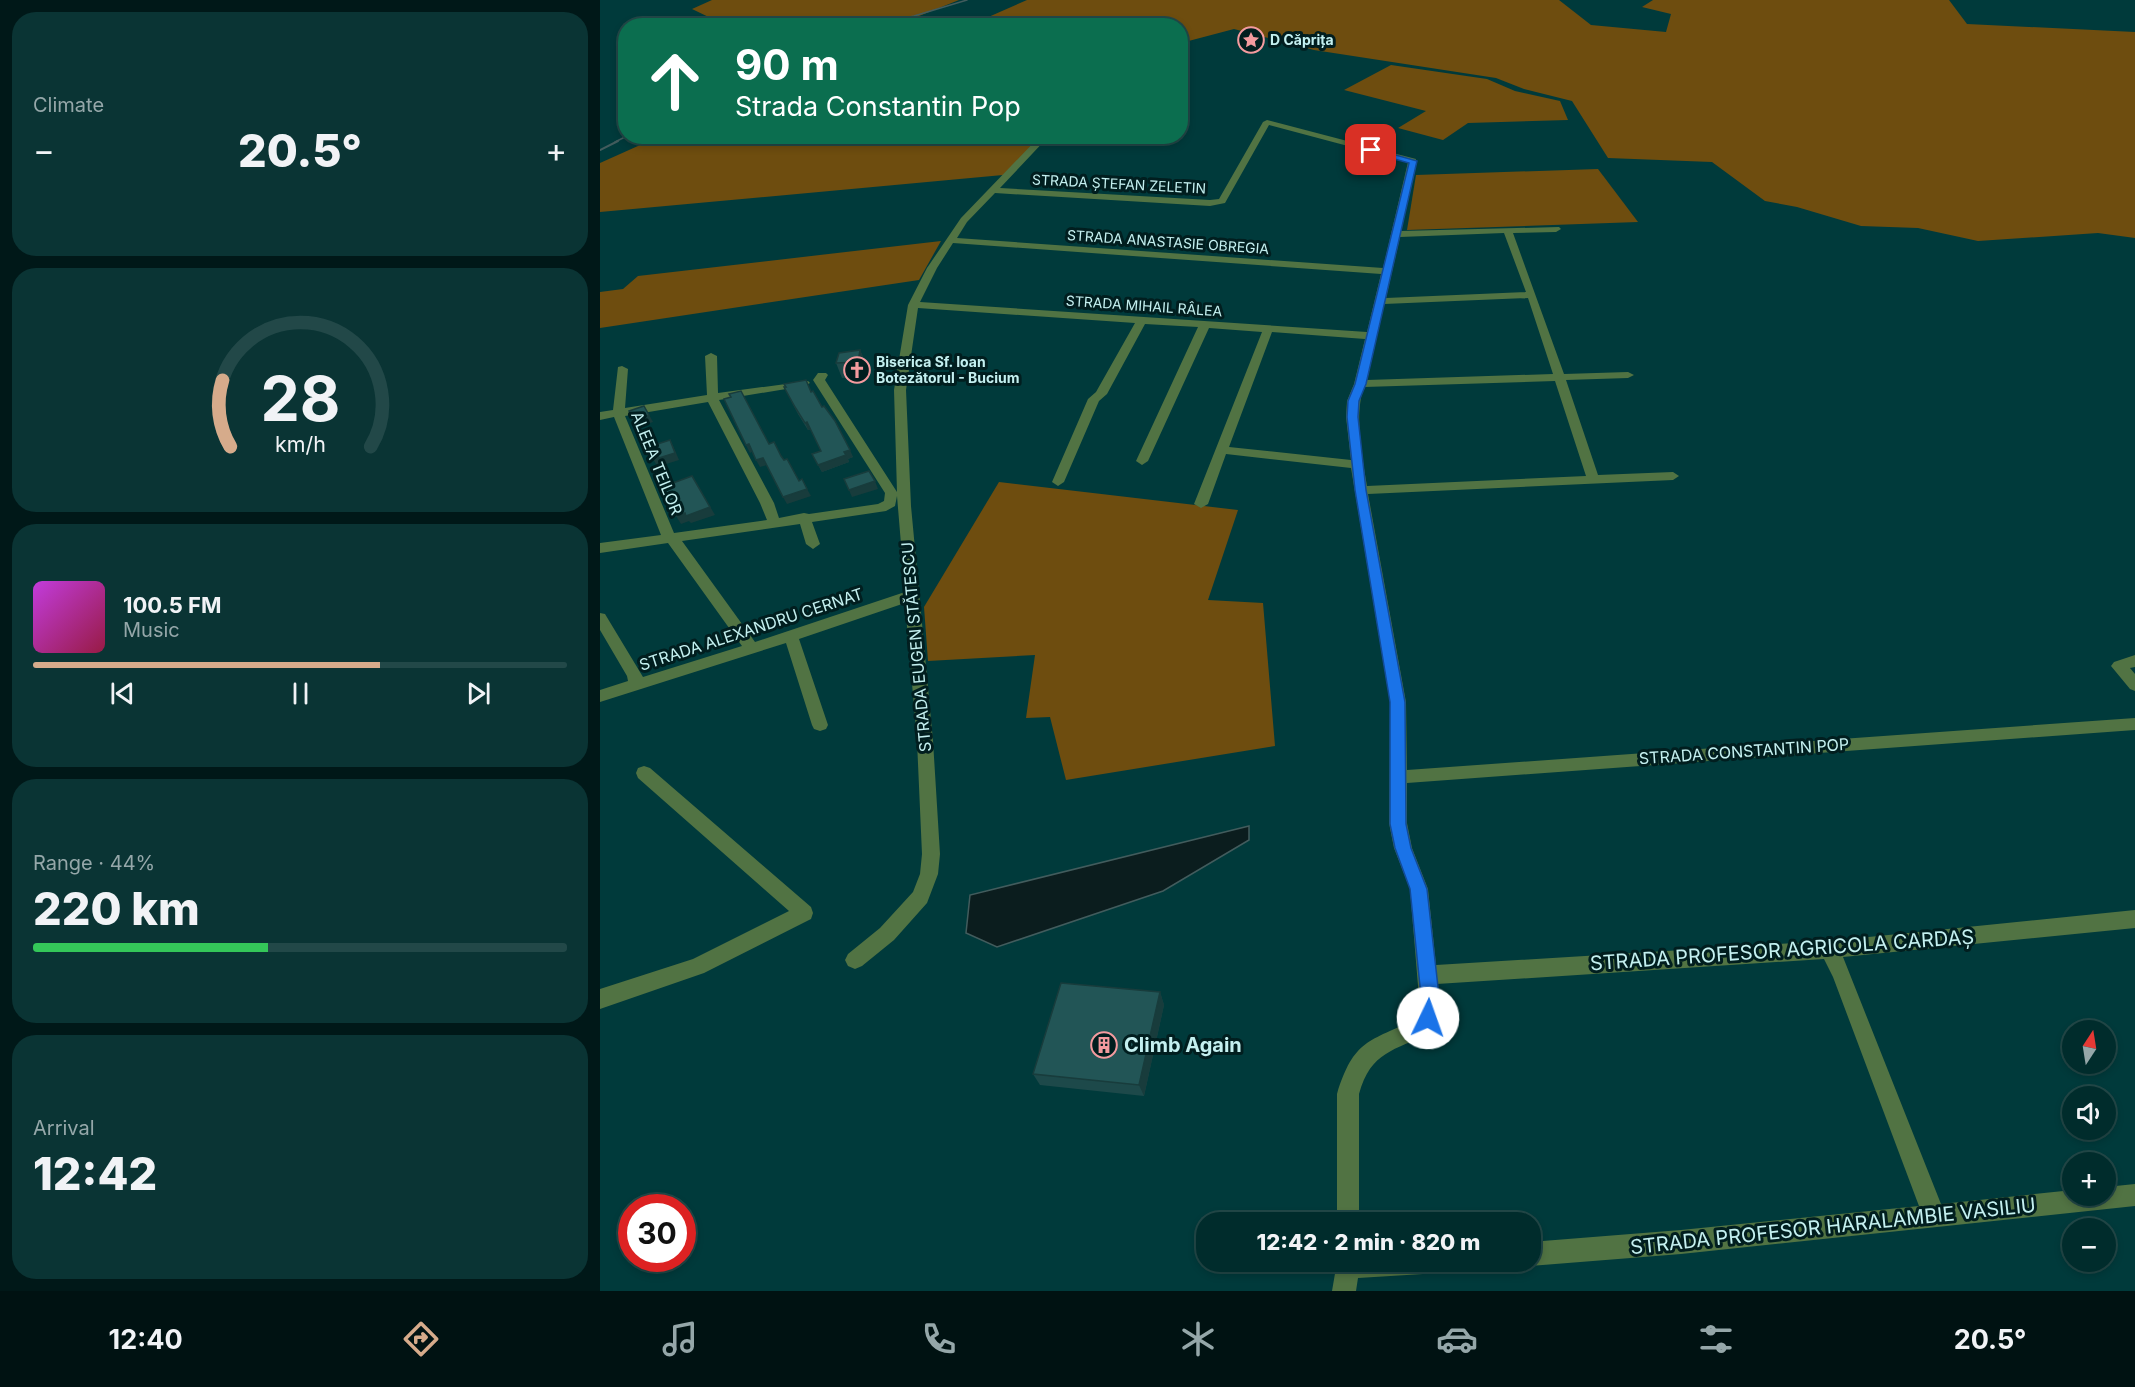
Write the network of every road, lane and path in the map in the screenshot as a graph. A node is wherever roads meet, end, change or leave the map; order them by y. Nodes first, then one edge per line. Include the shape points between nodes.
1 (1037, 144) edge
2 (993, 190) junction
3 (1556, 229) dead end
4 (1507, 230) junction
5 (1398, 234) junction
6 (949, 240) junction
7 (1386, 271) junction
8 (1532, 295) junction
9 (1380, 301) junction
10 (913, 305) junction
11 (1141, 321) junction
12 (1205, 325) junction
13 (1268, 330) junction
14 (1372, 336) junction
15 (711, 356) dead end
16 (622, 369) dead end
17 (1628, 375) dead end
18 (1560, 378) junction
19 (1360, 384) junction
20 (712, 398) junction
21 (618, 413) junction
22 (600, 416) edge
23 (1221, 450) junction
24 (1142, 461) dead end
25 (1357, 465) junction
26 (1672, 476) dead end
27 (1593, 479) junction
28 (1058, 482) dead end
29 (1360, 490) junction
30 (1201, 504) dead end
31 (804, 517) junction
32 (774, 522) junction
33 (672, 537) junction
34 (813, 544) dead end
35 (600, 548) edge
36 (912, 595) junction
37 (600, 618) edge
38 (791, 636) junction
39 (752, 648) junction
40 (2135, 660) edge
41 (636, 685) junction
42 (2135, 685) edge
43 (600, 696) edge
44 (2135, 724) edge
45 (820, 725) dead end
46 (644, 773) dead end
47 (1400, 777) junction
48 (2135, 919) edge
49 (1829, 950) junction
50 (855, 960) dead end
51 (1428, 975) junction
52 (600, 999) edge
53 (2135, 1195) edge
54 (1348, 1212) edge
55 (1934, 1216) junction
56 (1541, 1253) edge
57 (1348, 1272) edge
58 (1344, 1291) edge

1 - 2 street
2 - 5 street, STRADA ȘTEFAN ZELETIN via 1222,201 1268,122 1413,161
2 - 6 street
3 - 4 street
4 - 5 street
4 - 8 street
5 - 7 street
6 - 7 street, STRADA ANASTASIE OBREGIA
6 - 10 street
7 - 9 street
8 - 9 street
8 - 18 street
9 - 14 street
10 - 11 street, STRADA MIHAIL RÂLEA
10 - 36 street, STRADA EUGEN STĂTESCU via 900,390
11 - 12 street, STRADA MIHAIL RÂLEA
11 - 28 street via 1101,394 1094,399
12 - 13 street, STRADA MIHAIL RÂLEA
12 - 24 street
13 - 14 street, STRADA MIHAIL RÂLEA
13 - 23 street
14 - 19 street
15 - 20 street
16 - 21 street, ALEEA TEILOR
17 - 18 street
18 - 19 street
18 - 27 street
19 - 25 street via 1352,417
20 - 21 street
20 - 31 street via 820,378 891,493 890,503 881,508
20 - 32 street via 768,503
21 - 22 street
21 - 33 street, ALEEA TEILOR via 667,534
23 - 25 street
23 - 30 street
25 - 29 street
26 - 27 street
27 - 29 street
29 - 47 street via 1398,702
31 - 32 street
31 - 34 street
32 - 33 street
33 - 35 street
33 - 39 street, ALEEA TEILOR
36 - 38 street, STRADA ALEXANDRU CERNAT
36 - 50 street, STRADA EUGEN STĂTESCU via 926,741 929,874 910,911
37 - 41 street via 635,676
38 - 39 street, STRADA ALEXANDRU CERNAT
38 - 45 street
39 - 41 street, STRADA ALEXANDRU CERNAT
40 - 42 street via 2119,666
41 - 43 street, STRADA ALEXANDRU CERNAT
44 - 47 street, STRADA CONSTANTIN POP
46 - 52 street via 804,913 697,967
47 - 51 street via 1398,824 1419,889
48 - 49 street, STRADA PROFESOR AGRICOLA CARDAȘ
49 - 51 street, STRADA PROFESOR AGRICOLA CARDAȘ
49 - 55 street
51 - 54 street via 1430,1010 1423,1026 1369,1050 1353,1073 1348,1094
53 - 55 street, STRADA PROFESOR HARALAMBIE VASILIU
55 - 56 street, STRADA PROFESOR HARALAMBIE VASILIU
57 - 58 street

